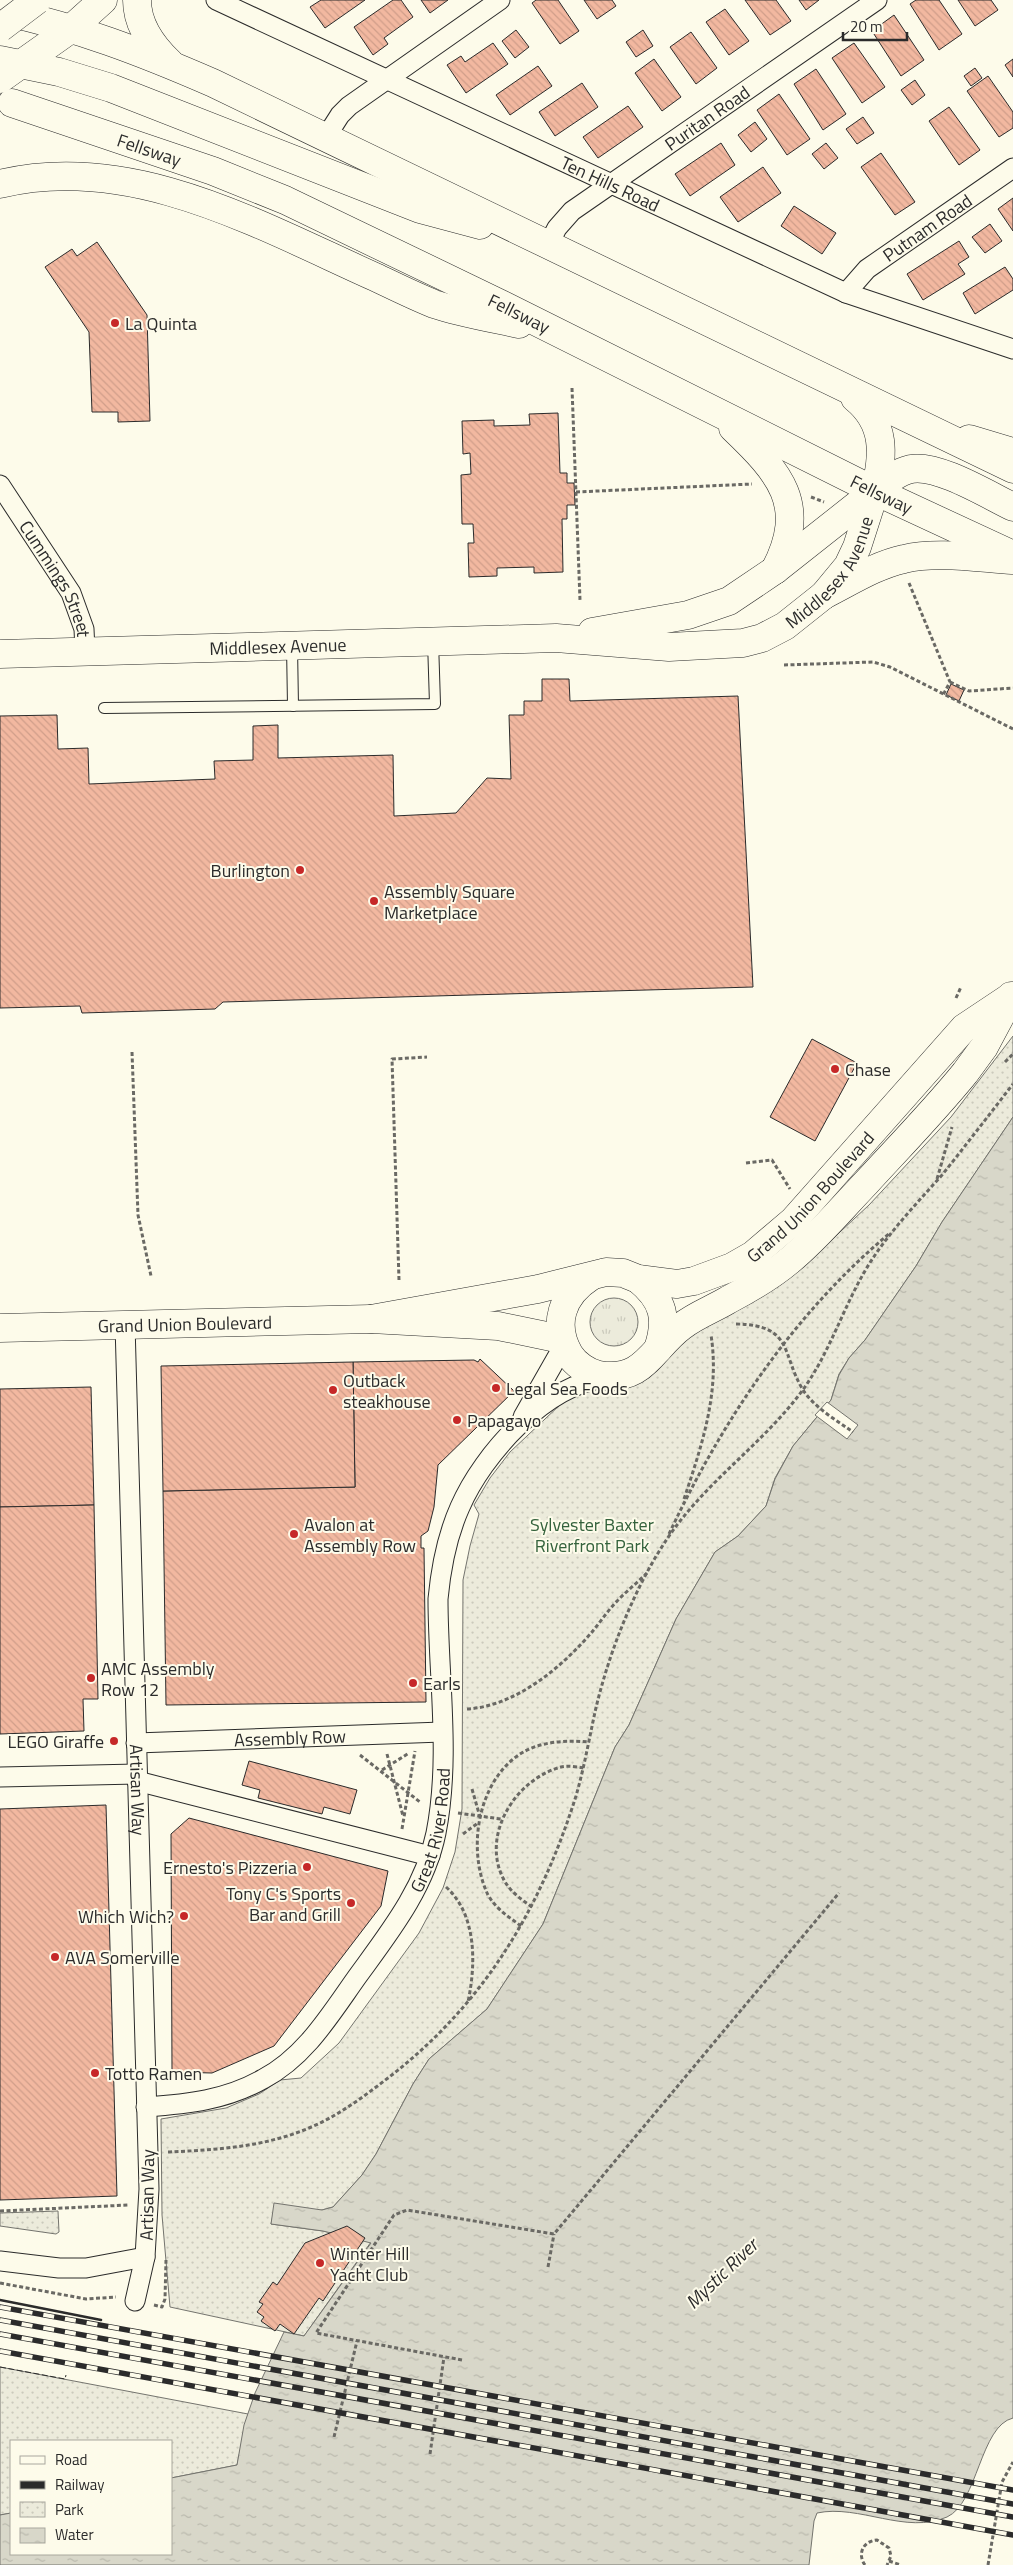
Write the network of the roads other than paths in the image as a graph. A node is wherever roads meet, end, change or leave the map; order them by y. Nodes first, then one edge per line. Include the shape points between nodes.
1 (37, 0) edge
2 (103, 0) edge
3 (137, 0) edge
4 (216, 0) edge
5 (500, 0) edge
6 (877, 0) edge
7 (0, 11) edge
8 (0, 28) edge
9 (72, 28) junction
10 (11, 61) edge
11 (173, 66) junction
12 (0, 79) edge
13 (387, 79) junction
14 (6, 93) edge
15 (326, 137) junction
16 (1013, 168) edge
17 (0, 184) edge
18 (611, 184) junction
19 (548, 245) junction
20 (846, 293) junction
21 (564, 335) junction
22 (1013, 349) edge
23 (843, 388) junction
24 (718, 413) junction
25 (921, 425) junction
26 (1013, 452) edge
27 (1013, 469) edge
28 (0, 485) edge
29 (875, 491) junction
30 (1013, 507) edge
31 (1013, 555) edge
32 (1013, 560) edge
33 (775, 570) junction
34 (824, 595) junction
35 (556, 638) junction
36 (432, 641) junction
37 (292, 645) junction
38 (85, 651) junction
39 (0, 654) edge
40 (293, 706) junction
41 (104, 708) dead end
42 (1011, 995) edge
43 (590, 1277) junction
44 (638, 1279) junction
45 (371, 1319) junction
46 (125, 1324) junction
47 (0, 1328) edge
48 (563, 1342) junction
49 (658, 1349) junction
50 (611, 1377) junction
51 (519, 1425) junction
52 (442, 1732) junction
53 (136, 1743) junction
54 (137, 1777) junction
55 (0, 1778) edge
56 (430, 1856) junction
57 (146, 2107) junction
58 (145, 2257) junction
59 (0, 2261) edge
60 (135, 2301) dead end

1 - 8 main road, bridge
2 - 9 main road
3 - 11 main road via 145,32
4 - 13 street, Ten Hills Road
5 - 13 street
6 - 18 street, Puritan Road
7 - 9 main road
9 - 10 main road
9 - 11 main road
10 - 12 main road
10 - 14 main road
10 - 19 main road via 58,72 148,101 420,208
11 - 15 main road
13 - 15 street via 344,111
13 - 18 street, Ten Hills Road
14 - 21 main road, Fellsway via 249,185 359,234
15 - 19 main road
16 - 20 street, Putnam Road via 867,269
17 - 21 main road via 56,175 103,177 141,184 242,218 434,304
18 - 19 street, Puritan Road via 568,215
18 - 20 street, Ten Hills Road
19 - 23 main road
20 - 22 street, Ten Hills Road
21 - 24 main road, Fellsway
23 - 25 main road
23 - 29 main road via 864,405 879,427 882,452
24 - 29 main road, Fellsway
24 - 33 main road via 773,472 789,501 790,534
25 - 26 main road
25 - 27 main road
28 - 38 street, Cummings Street via 71,593 84,629
29 - 30 main road via 899,473 924,468
29 - 31 main road, Fellsway
29 - 33 main road, Middlesex Avenue
29 - 34 main road, Middlesex Avenue via 848,566
32 - 34 main road via 923,556 903,559
33 - 35 main road, Middlesex Avenue via 748,590 708,610
34 - 35 main road, Middlesex Avenue via 785,626 743,643 669,647
35 - 36 main road, Middlesex Avenue
36 - 37 main road, Middlesex Avenue
36 - 40 lane via 435,704
37 - 38 main road, Middlesex Avenue
37 - 40 lane
38 - 39 main road, Middlesex Avenue
40 - 41 lane
42 - 44 main road, Grand Union Boulevard via 964,1028 793,1221 767,1244 732,1267 694,1282 677,1284
42 - 49 main road, Grand Union Boulevard via 984,1047 959,1081 816,1236 771,1275 682,1325
43 - 44 main road via 606,1272 623,1273
43 - 45 main road, Grand Union Boulevard
43 - 48 main road via 568,1296 562,1310 559,1324
44 - 49 main road, Grand Union Boulevard via 655,1296 664,1318
45 - 46 main road, Grand Union Boulevard
45 - 48 main road, Grand Union Boulevard via 498,1326
46 - 47 main road, Grand Union Boulevard
46 - 53 street, Artisan Way
48 - 50 main road, Grand Union Boulevard via 571,1358 582,1368
48 - 51 street, Great River Road
49 - 50 main road, Grand Union Boulevard via 638,1370
50 - 51 street, Great River Road via 589,1380 562,1391
51 - 52 street, Great River Road via 471,1485 460,1506 445,1551 438,1599
52 - 53 street, Assembly Row
52 - 56 street, Great River Road via 442,1792
53 - 54 street, Artisan Way
54 - 55 street
54 - 56 street
54 - 57 street, Artisan Way
56 - 57 street, Great River Road via 412,1898 396,1923 320,2028 286,2065 264,2079 221,2098
57 - 58 street, Artisan Way via 149,2189
58 - 59 street via 86,2268
58 - 60 street, Artisan Way

